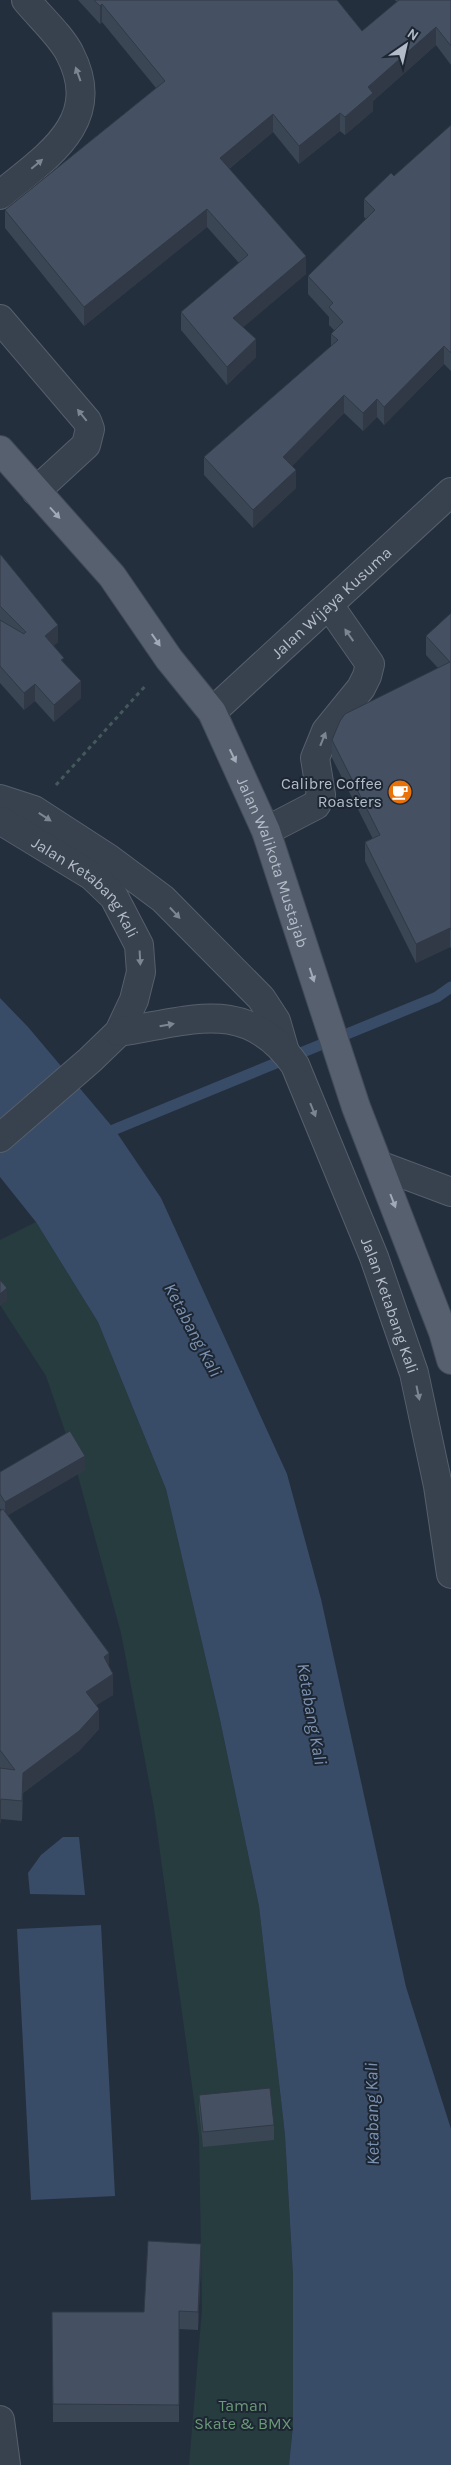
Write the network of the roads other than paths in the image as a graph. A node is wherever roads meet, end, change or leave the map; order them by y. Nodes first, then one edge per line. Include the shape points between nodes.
1 (26, 0) edge
2 (0, 195) edge
3 (0, 319) edge
4 (0, 450) edge
5 (36, 491) junction
6 (451, 492) edge
7 (329, 605) junction
8 (212, 712) junction
9 (0, 799) edge
10 (0, 820) edge
11 (266, 831) junction
12 (119, 1032) junction
13 (289, 1057) junction
14 (0, 1138) edge
15 (379, 1166) junction
16 (451, 1192) edge
17 (447, 1328) edge
18 (451, 1360) edge
19 (451, 1574) edge
20 (0, 2420) edge
21 (6, 2465) edge

2 -> 1 street via 58,147 76,122 82,87 70,53
5 -> 3 street via 86,445 90,429 87,421
4 - 5 main road, Jalan Walikota Mustajab
5 -> 8 main road, Jalan Walikota Mustajab via 112,576 169,659
6 - 7 street, Jalan Wijaya Kusuma
7 - 8 street, Jalan Wijaya Kusuma
11 -> 7 street via 316,805 321,795 315,758 318,749 326,731 368,676 370,664
8 -> 11 main road, Jalan Walikota Mustajab
9 -> 13 street, Jalan Ketabang Kali via 34,810 108,858 162,900 261,998 276,1021
10 -> 12 street, Jalan Ketabang Kali via 92,876 114,897 128,921 139,945 141,972 134,1000
11 -> 15 main road, Jalan Walikota Mustajab via 337,1053
12 -> 13 street, Jalan Ketabang Kali via 222,1017 240,1020 269,1037
12 - 14 street
13 -> 19 street, Jalan Ketabang Kali via 374,1257 414,1373 438,1486
15 - 16 street
15 -> 17 main road, Jalan Walikota Mustajab
17 - 18 main road, Jalan Walikota Mustajab
20 - 21 street

